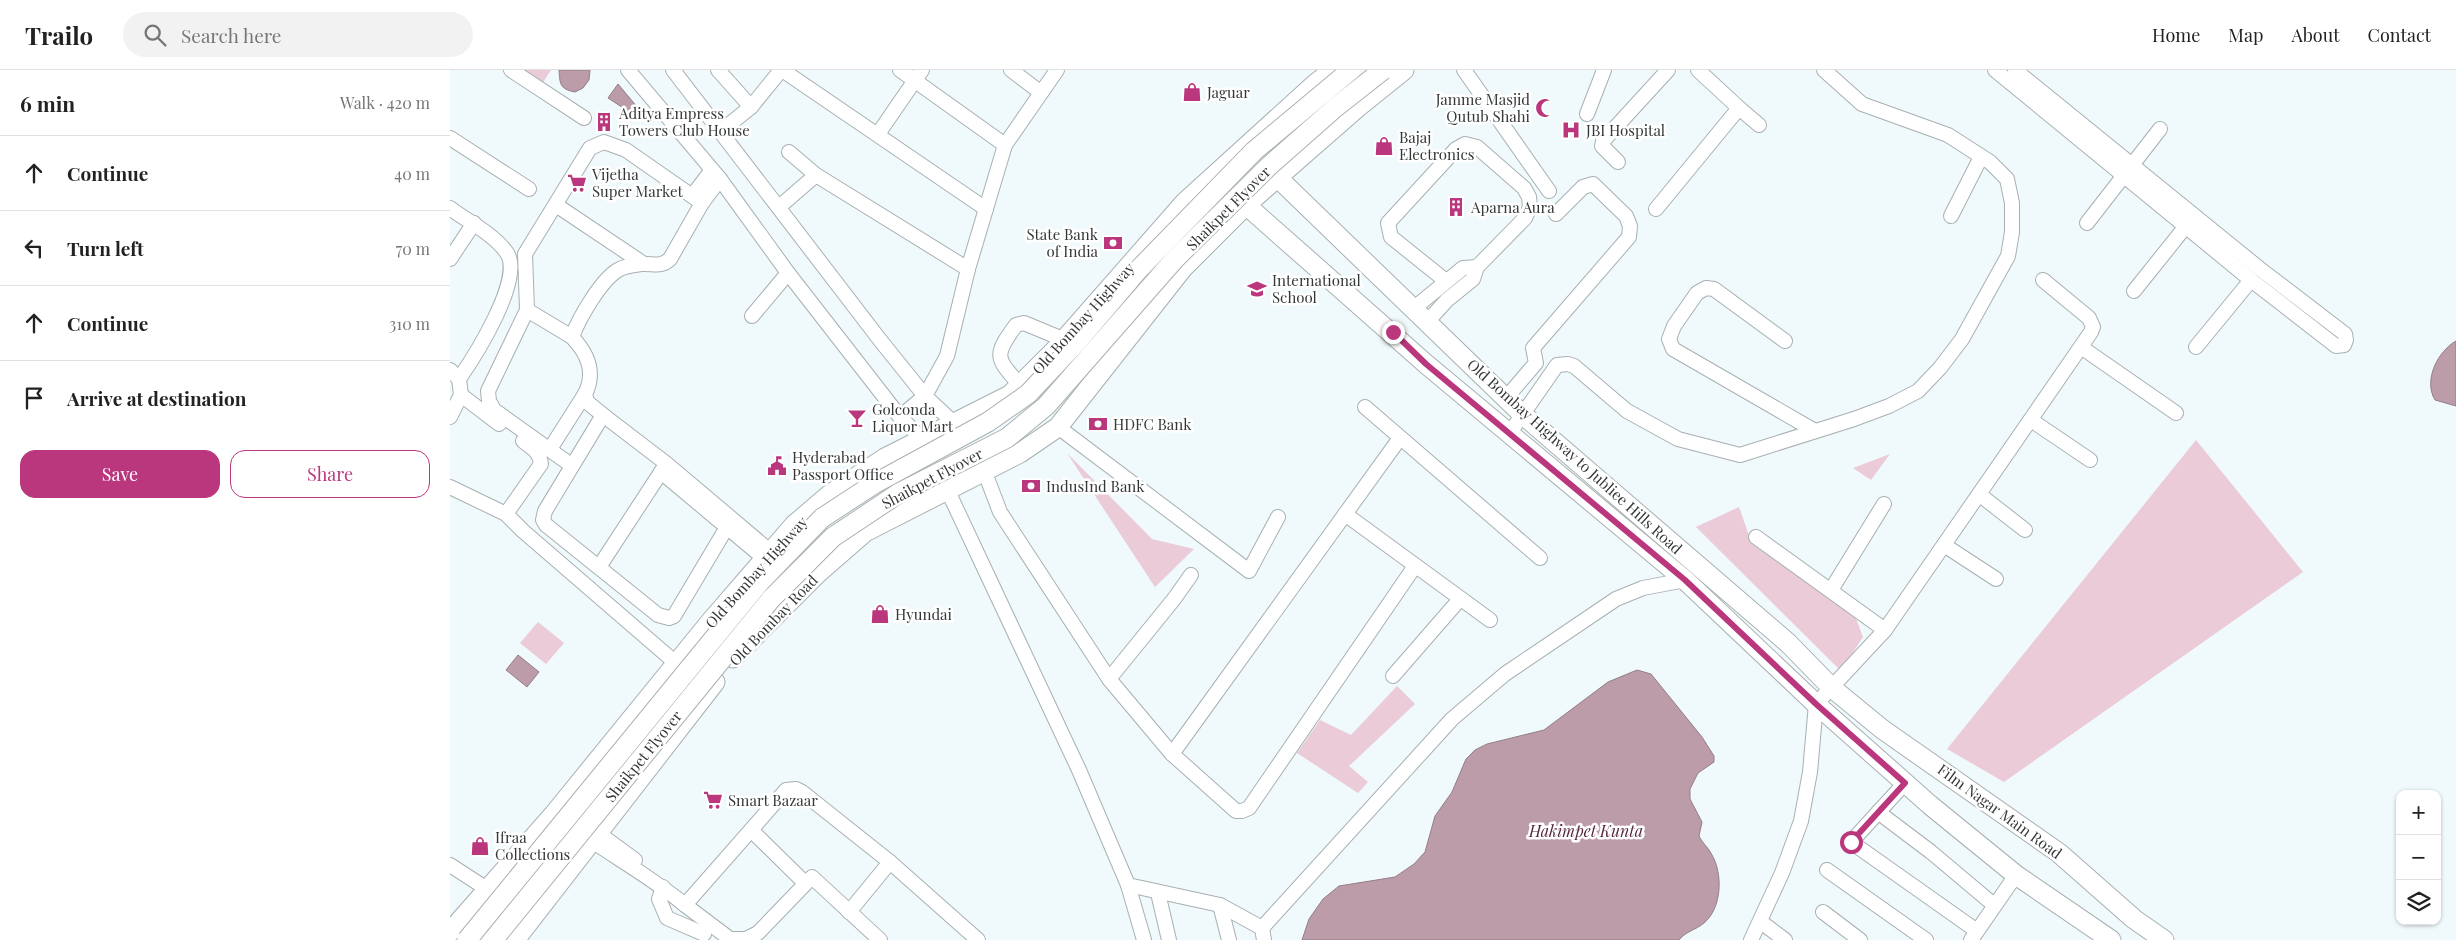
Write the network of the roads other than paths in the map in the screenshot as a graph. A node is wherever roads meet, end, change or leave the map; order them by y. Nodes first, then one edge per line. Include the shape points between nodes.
1 (511, 70) edge
2 (628, 70) edge
3 (673, 70) edge
4 (718, 70) edge
5 (900, 70) edge
6 (1011, 70) edge
7 (1057, 70) edge
8 (1333, 70) edge
9 (1351, 70) edge
10 (1404, 70) edge
11 (1464, 70) edge
12 (1604, 70) edge
13 (1668, 70) edge
14 (1698, 70) edge
15 (1824, 70) edge
16 (1995, 70) edge
17 (2015, 70) edge
18 (784, 72) edge
19 (918, 75) edge
20 (1381, 75) edge
21 (1040, 92) junction
22 (751, 107) junction
23 (1739, 108) junction
24 (1587, 114) dead end
25 (584, 118) dead end
26 (1759, 125) dead end
27 (2160, 129) dead end
28 (721, 131) junction
29 (878, 134) junction
30 (450, 138) edge
31 (1006, 145) junction
32 (789, 152) dead end
33 (1981, 157) junction
34 (1618, 162) dead end
35 (2127, 170) junction
36 (716, 175) junction
37 (816, 175) junction
38 (1278, 178) junction
39 (529, 189) dead end
40 (1549, 191) dead end
41 (697, 199) junction
42 (556, 205) junction
43 (1246, 206) junction
44 (779, 207) junction
45 (986, 209) junction
46 (1656, 209) dead end
47 (452, 212) edge
48 (1556, 214) dead end
49 (1951, 216) dead end
50 (474, 223) junction
51 (2087, 223) dead end
52 (2186, 226) junction
53 (450, 259) edge
54 (644, 264) junction
55 (1477, 267) junction
56 (968, 269) junction
57 (788, 273) junction
58 (2043, 280) dead end
59 (2251, 280) junction
60 (1446, 281) junction
61 (2134, 291) dead end
62 (1414, 309) junction
63 (527, 310) junction
64 (752, 316) dead end
65 (1427, 322) junction
66 (572, 337) junction
67 (1065, 340) junction
68 (1447, 341) junction
69 (1785, 341) dead end
70 (2082, 347) junction
71 (2196, 347) dead end
72 (1426, 364) junction
73 (455, 374) edge
74 (1020, 385) junction
75 (584, 394) junction
76 (461, 395) junction
77 (926, 396) junction
78 (1506, 398) junction
79 (1365, 407) dead end
80 (2176, 413) dead end
81 (603, 414) junction
82 (1522, 414) junction
83 (900, 416) junction
84 (450, 417) edge
85 (2032, 420) junction
86 (955, 424) junction
87 (1058, 427) junction
88 (1815, 431) junction
89 (1509, 434) junction
90 (1400, 438) junction
91 (922, 439) junction
92 (550, 449) junction
93 (2090, 460) dead end
94 (571, 465) junction
95 (664, 468) junction
96 (984, 470) junction
97 (450, 486) edge
98 (947, 489) junction
99 (1980, 496) junction
100 (1884, 504) dead end
101 (506, 514) junction
102 (1345, 514) junction
103 (1278, 517) dead end
104 (727, 527) junction
105 (2025, 530) dead end
106 (1756, 537) dead end
107 (1944, 545) junction
108 (768, 555) junction
109 (1540, 558) dead end
110 (1416, 566) junction
111 (599, 568) junction
112 (1191, 575) dead end
113 (1996, 579) dead end
114 (1685, 580) junction
115 (1831, 590) junction
116 (1460, 599) junction
117 (1490, 620) dead end
118 (710, 622) junction
119 (1885, 630) junction
120 (742, 647) junction
121 (678, 664) junction
122 (1393, 676) dead end
123 (1109, 679) junction
124 (1832, 688) junction
125 (1816, 704) junction
126 (1172, 754) junction
127 (1905, 783) junction
128 (1878, 812) junction
129 (751, 830) junction
130 (595, 837) junction
131 (776, 842) dead end
132 (890, 862) junction
133 (450, 865) edge
134 (1827, 870) dead end
135 (2016, 875) junction
136 (809, 880) junction
137 (1128, 885) junction
138 (663, 887) junction
139 (487, 889) junction
140 (1158, 893) junction
141 (685, 905) junction
142 (1220, 905) junction
143 (1994, 905) junction
144 (849, 912) junction
145 (1823, 912) dead end
146 (1762, 922) junction
147 (450, 932) edge
148 (704, 934) dead end
149 (1263, 934) edge
150 (1974, 936) edge
151 (467, 940) edge
152 (493, 940) edge
153 (515, 940) edge
154 (880, 940) edge
155 (978, 940) edge
156 (1144, 940) edge
157 (1169, 940) edge
158 (1229, 940) edge
159 (1751, 940) edge
160 (1785, 940) edge
161 (1860, 940) edge
162 (1926, 940) edge
163 (2111, 940) edge
164 (2164, 940) edge

1 - 25 street
2 - 36 street
3 - 28 street
4 - 22 street
5 - 19 street
6 - 21 street
7 - 21 street
8 - 67 main road, Old Bombay Highway via 1185,202
9 - 151 main road, Shaikpet Flyover, bridge via 1248,158 1138,270 1028,394 988,422 874,484 822,518 760,582
10 - 20 main road
11 - 40 street
12 - 24 street
13 - 34 street via 1603,141 1602,146
14 - 23 street
15 - 33 street via 1862,104 1948,135
16 - 35 street
17 - 35 street
18 - 22 street
18 - 29 street
19 - 29 street
19 - 31 street
20 - 38 main road
20 - 152 main road, Shaikpet Flyover, bridge via 1336,107 1268,167 1182,252 1046,406 1007,438 899,493 833,537 771,599
21 - 31 street
22 - 28 street
23 - 26 street
23 - 46 street
27 - 35 street
28 - 44 street
29 - 45 street
30 - 39 street
31 - 45 street
32 - 37 street
33 - 49 street
33 - 88 street via 2007,179 2012,203 2012,232 2008,256 1962,339 1918,391 1863,416
35 - 51 street
35 - 52 street
35 - 59 street via 2345,334 2344,345 2336,346
36 - 41 street
36 - 57 street
37 - 44 street
37 - 56 street
38 - 43 main road
38 - 62 main road, Old Bombay Highway to Jubliee Hills Road
41 - 42 street via 626,150 604,142 590,148
41 - 54 street via 670,259 656,266
42 - 54 street
42 - 63 street via 525,254
43 - 72 main road, Old Bombay Highway to Jubliee Hills Road
43 - 87 main road via 1183,268
44 - 77 street
45 - 56 street
47 - 50 street
48 - 78 street via 1583,187 1593,184 1626,216 1630,226 1629,237 1533,348 1536,363
50 - 53 street
50 - 73 street via 507,253 510,272 501,304 474,357
52 - 59 street
52 - 61 street
54 - 66 street via 620,269 607,280
55 - 60 street via 1462,268
55 - 60 street via 1525,218 1530,196 1477,147 1465,144 1456,149 1388,223 1391,237
55 - 65 street via 1473,279
56 - 77 street via 948,356
57 - 64 street
57 - 83 street
58 - 70 street via 2092,321 2091,332
59 - 71 street
60 - 62 street
62 - 65 main road, Old Bombay Highway to Jubliee Hills Road
63 - 66 street
63 - 92 street via 488,391 489,401 494,410
65 - 68 main road, Old Bombay Highway to Jubliee Hills Road
66 - 75 street via 588,358 590,369
67 - 74 main road, Old Bombay Highway
67 - 74 street via 1035,326 1016,325 1001,347 999,357
68 - 72 main road
68 - 78 main road, Old Bombay Highway to Jubliee Hills Road
69 - 88 street via 1714,289 1706,288 1697,293 1678,319 1669,339 1673,349
70 - 80 street
70 - 85 street
72 - 89 main road, Old Bombay Highway to Jubliee Hills Road
73 - 76 street
74 - 86 main road, Old Bombay Highway via 1010,396
75 - 81 street via 587,402
75 - 92 street
76 - 84 street
76 - 101 street via 540,457 541,464
77 - 83 street
77 - 86 street
78 - 82 main road, Old Bombay Highway to Jubliee Hills Road
79 - 90 street
81 - 94 street
81 - 95 street
82 - 88 street via 1557,365 1568,364 1627,411 1678,439 1740,455
82 - 89 street
82 - 124 main road, Old Bombay Highway to Jubliee Hills Road via 1788,643
83 - 91 street
85 - 93 street
85 - 99 street
86 - 91 main road, Old Bombay Highway
87 - 96 main road via 1020,453
87 - 103 street via 1249,571
89 - 114 main road, Old Bombay Highway to Jubliee Hills Road
90 - 102 street
90 - 109 street
91 - 108 main road, Old Bombay Highway via 885,458 829,495 794,525
92 - 94 street
94 - 111 street via 545,510 543,520
95 - 104 street
95 - 108 street
95 - 111 street
96 - 98 main road, Old Bombay Road
96 - 123 street via 1000,512
97 - 101 street
98 - 120 main road, Old Bombay Road via 865,532
98 - 137 street via 1079,770
99 - 105 street
99 - 107 street
100 - 115 street
101 - 121 street
102 - 110 street
102 - 126 street
104 - 108 street
104 - 111 street via 674,616 669,618 658,615
106 - 115 street
107 - 113 street
107 - 119 street
108 - 118 main road, Old Bombay Highway
110 - 116 street
110 - 126 street via 1248,808 1242,812 1232,809
112 - 123 street
114 - 125 main road, Old Bombay Highway to Jubliee Hills Road
114 - 149 street via 1643,588 1616,599 1505,674 1452,719
115 - 119 street
116 - 117 street
116 - 122 street
118 - 120 main road
118 - 121 main road, Old Bombay Highway
119 - 124 street
120 - 130 main road, Old Bombay Road
121 - 139 main road, Old Bombay Highway via 554,814
123 - 126 street
124 - 125 street
124 - 164 main road, Film Nagar Main Road via 1882,729 2059,853 2134,919
125 - 127 main road, Old Bombay Highway to Jubliee Hills Road
125 - 146 street via 1810,772 1801,822
127 - 128 street
127 - 135 main road, Old Bombay Highway to Jubliee Hills Road
128 - 143 street
128 - 150 street via 1851,842
129 - 132 street via 786,790 796,789
129 - 136 street
129 - 141 street
130 - 138 street via 648,869 650,878
130 - 153 main road, Old Bombay Road
131 - 136 street
132 - 144 street
132 - 155 street
133 - 139 street
134 - 162 street
135 - 143 street
135 - 163 main road, Old Bombay Highway to Jubliee Hills Road
136 - 141 street via 758,933 746,939 730,939
136 - 144 street
137 - 140 street
137 - 156 street
138 - 141 street
138 - 148 street via 659,899 667,918
139 - 147 main road, Old Bombay Highway
140 - 142 street
140 - 157 street
142 - 149 street
142 - 158 street
143 - 150 street
144 - 154 street
145 - 161 street
146 - 159 street
146 - 160 street

